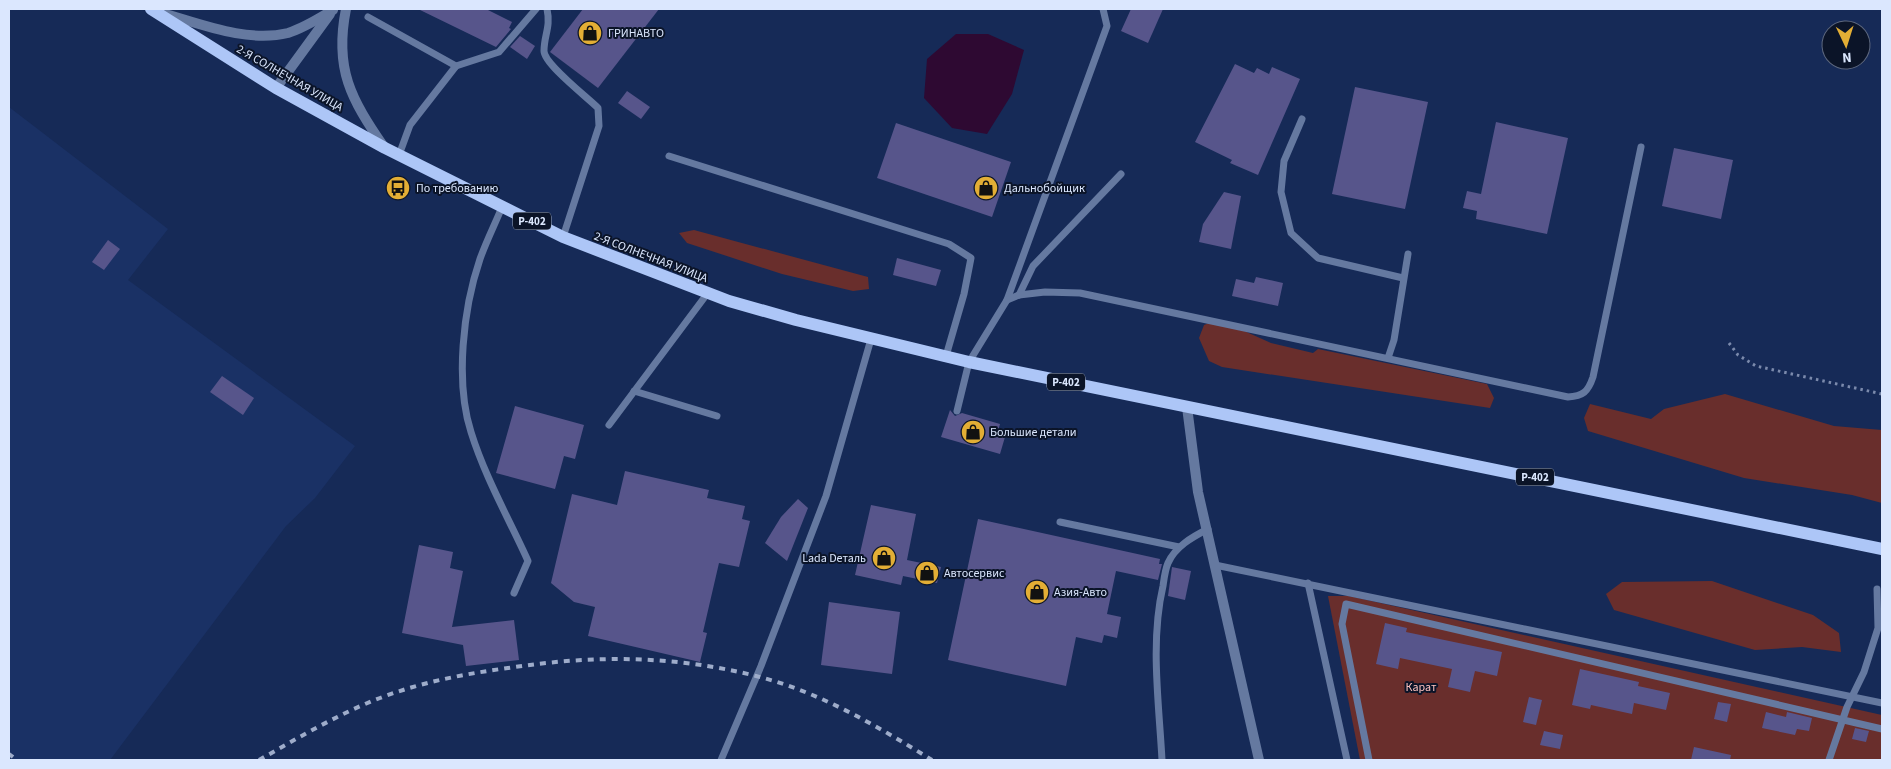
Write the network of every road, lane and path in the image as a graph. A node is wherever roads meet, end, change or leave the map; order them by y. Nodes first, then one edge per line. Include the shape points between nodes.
1 (333, 9) edge
2 (346, 9) edge
3 (536, 9) edge
4 (547, 9) edge
5 (1103, 9) edge
6 (153, 10) edge
7 (368, 17) dead end
8 (456, 66) junction
9 (276, 88) junction
10 (1302, 119) dead end
11 (1641, 147) dead end
12 (385, 148) junction
13 (399, 155) junction
14 (668, 156) dead end
15 (1121, 174) dead end
16 (502, 207) junction
17 (563, 237) junction
18 (1408, 254) dead end
19 (1403, 278) junction
20 (708, 294) junction
21 (1019, 295) junction
22 (1007, 300) junction
23 (871, 339) junction
24 (1729, 342) dead end
25 (946, 356) junction
26 (1388, 358) junction
27 (969, 362) junction
28 (634, 391) junction
29 (1882, 394) edge
30 (1187, 407) junction
31 (957, 411) dead end
32 (717, 416) dead end
33 (609, 426) dead end
34 (1060, 522) dead end
35 (1208, 529) junction
36 (1180, 547) junction
37 (1882, 549) edge
38 (1215, 565) junction
39 (1308, 583) junction
40 (1877, 589) dead end
41 (514, 593) dead end
42 (1852, 696) junction
43 (1882, 703) edge
44 (1842, 720) junction
45 (1882, 729) edge
46 (721, 760) edge
47 (1162, 760) edge
48 (1259, 760) edge
49 (1347, 760) edge
50 (1369, 760) edge
51 (1829, 760) edge

1 - 6 street via 307,26 272,35 250,35 214,28
1 - 9 street
2 - 12 street via 340,43 347,83
3 - 8 lane via 499,52
4 - 17 lane via 549,19 544,53 550,64 598,108 599,126
5 - 22 lane via 1107,26
6 - 9 main road, 2-Я СОЛНЕЧНАЯ УЛИЦА / Р-402
7 - 8 lane
8 - 13 lane via 410,125
9 - 12 main road, 2-Я СОЛНЕЧНАЯ УЛИЦА / Р-402
10 - 19 lane via 1284,161 1282,176 1281,192 1291,233 1318,258
11 - 26 lane via 1589,389 1581,396 1568,397
12 - 13 main road, 2-Я СОЛНЕЧНАЯ УЛИЦА / Р-402
13 - 16 main road, 2-Я СОЛНЕЧНАЯ УЛИЦА / Р-402
14 - 25 lane via 949,244 971,258
15 - 21 lane via 1033,266
16 - 17 main road, 2-Я СОЛНЕЧНАЯ УЛИЦА / Р-402
16 - 41 lane via 480,260 465,321 463,379 470,431 528,561
17 - 20 main road, 2-Я СОЛНЕЧНАЯ УЛИЦА / Р-402
18 - 19 lane
19 - 26 lane via 1394,340
20 - 23 main road, 2-Я СОЛНЕЧНАЯ УЛИЦА / Р-402
20 - 28 lane
21 - 22 lane
21 - 26 lane via 1080,293
22 - 27 lane
23 - 25 main road, 2-Я СОЛНЕЧНАЯ УЛИЦА / Р-402
23 - 46 lane via 826,496
24 - 29 path via 1738,355 1756,366
25 - 27 main road, 2-Я СОЛНЕЧНАЯ УЛИЦА / Р-402
27 - 30 main road, 2-Я СОЛНЕЧНАЯ УЛИЦА / Р-402
27 - 31 lane
28 - 32 lane
28 - 33 lane
30 - 35 street via 1198,492
30 - 37 main road, Р-402
34 - 36 lane
35 - 36 lane
35 - 38 street
36 - 47 lane via 1168,563 1155,638
38 - 39 lane
38 - 48 street
39 - 42 lane
39 - 49 lane
40 - 42 lane via 1878,628 1864,672
42 - 43 lane
42 - 44 lane
44 - 45 lane
44 - 50 lane via 1346,604 1342,624
44 - 51 lane

